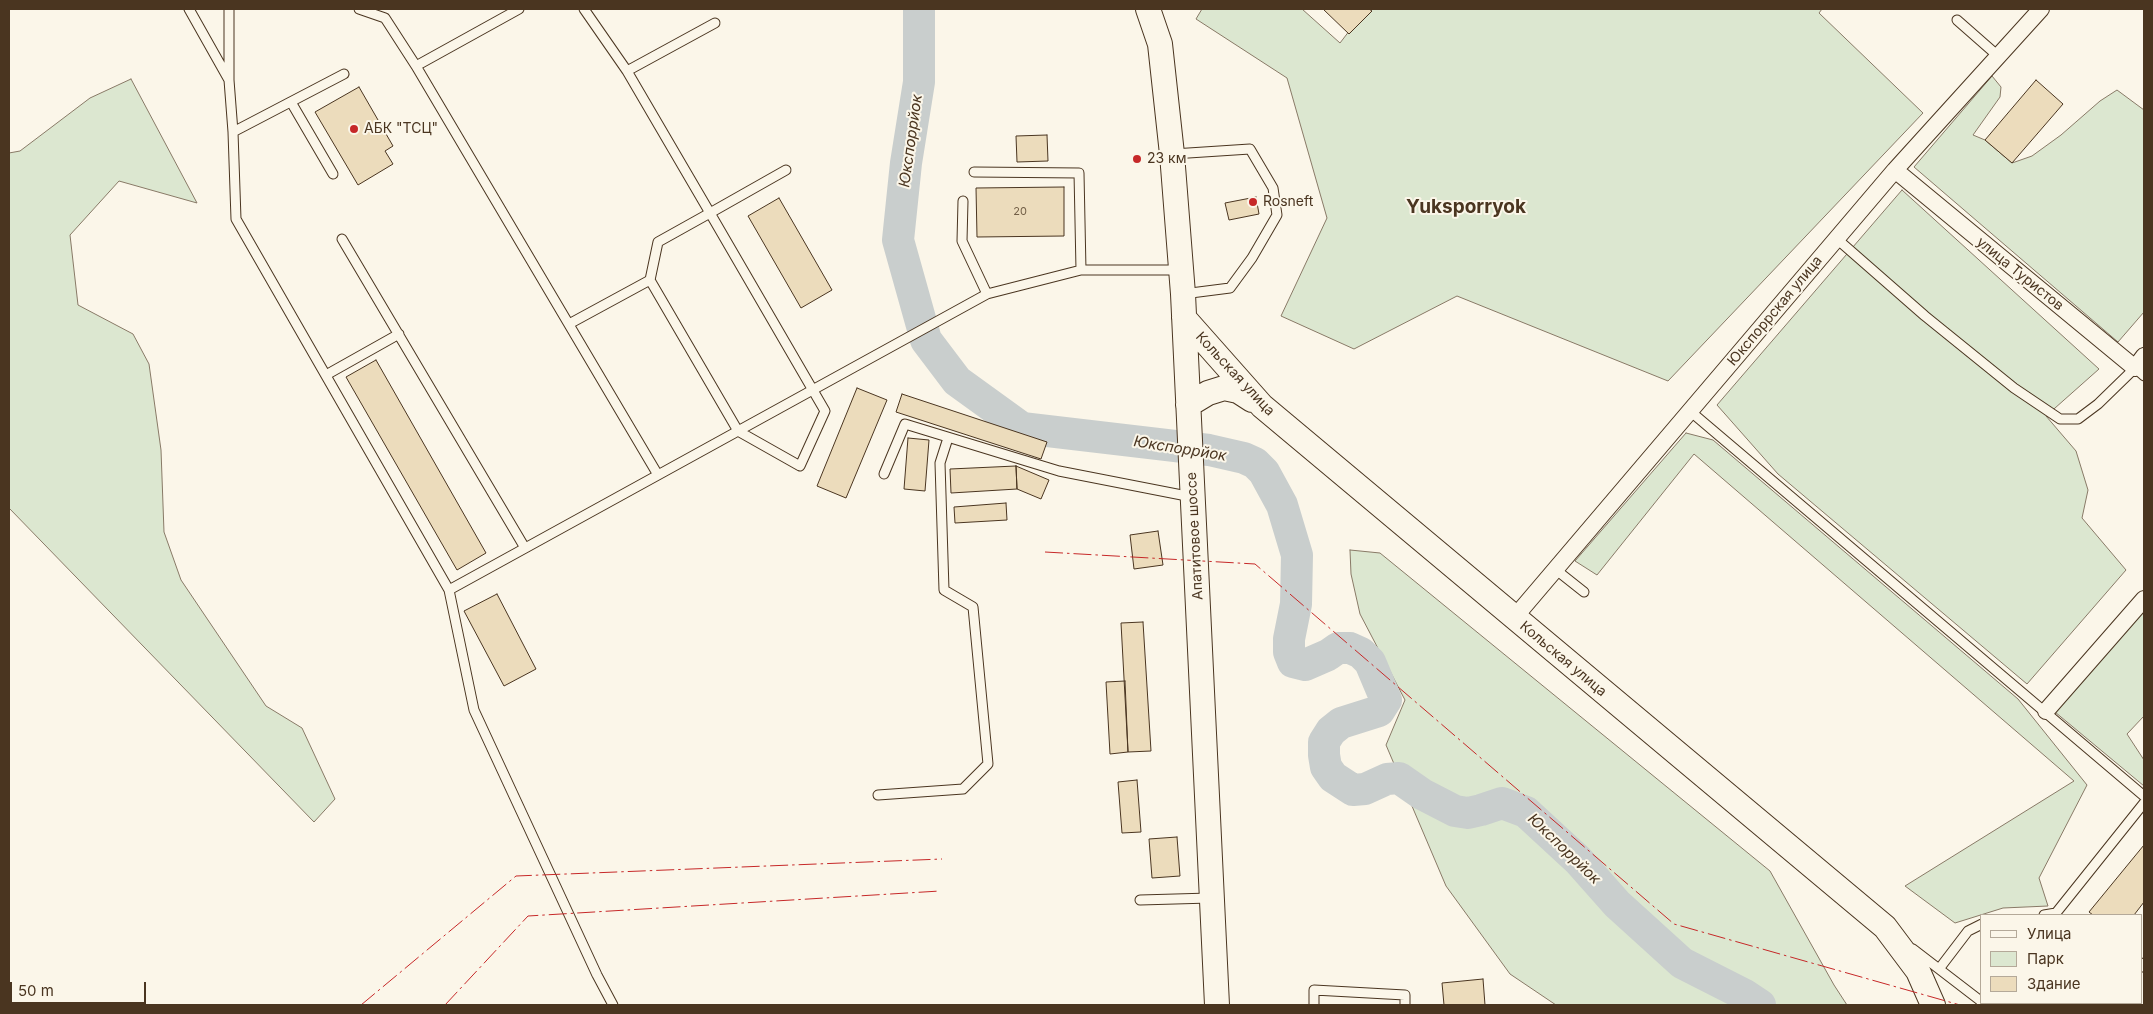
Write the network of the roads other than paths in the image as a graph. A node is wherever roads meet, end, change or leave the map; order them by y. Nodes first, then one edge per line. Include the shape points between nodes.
1 (189, 9) edge
2 (229, 9) edge
3 (359, 9) edge
4 (519, 9) edge
5 (584, 9) edge
6 (1148, 9) edge
7 (2041, 9) edge
8 (505, 12) edge
9 (1957, 20) dead end
10 (715, 23) dead end
11 (1998, 56) junction
12 (416, 66) junction
13 (626, 71) junction
14 (344, 74) dead end
15 (229, 80) junction
16 (291, 102) junction
17 (233, 132) junction
18 (1172, 154) junction
19 (786, 170) dead end
20 (1895, 170) junction
21 (974, 172) dead end
22 (334, 174) dead end
23 (963, 201) dead end
24 (710, 213) junction
25 (342, 239) dead end
26 (1836, 239) junction
27 (1081, 270) junction
28 (1181, 270) junction
29 (650, 280) junction
30 (1183, 294) junction
31 (985, 295) junction
32 (1184, 318) junction
33 (569, 324) junction
34 (399, 334) junction
35 (2141, 366) edge
36 (326, 375) junction
37 (813, 390) junction
38 (1262, 406) junction
39 (1690, 411) junction
40 (1188, 414) junction
41 (738, 431) junction
42 (948, 438) junction
43 (884, 474) dead end
44 (658, 475) junction
45 (1194, 497) junction
46 (525, 548) junction
47 (1555, 569) junction
48 (449, 590) junction
49 (1584, 592) dead end
50 (2144, 599) edge
51 (1514, 618) junction
52 (2046, 711) junction
53 (878, 794) dead end
54 (2144, 796) edge
55 (2144, 803) edge
56 (1212, 898) junction
57 (1140, 900) dead end
58 (2050, 914) edge
59 (1980, 925) edge
60 (1885, 928) junction
61 (1939, 969) junction
62 (1980, 1000) edge
63 (613, 1005) edge
64 (1217, 1005) edge
65 (1314, 1005) edge
66 (1405, 1005) edge
67 (1933, 1005) edge

1 - 15 lane
2 - 15 lane
3 - 12 lane via 385,18
4 - 8 lane
5 - 13 lane
6 - 18 street, Апатитовое шоссе via 1160,44
7 - 11 street, Юкспоррская улица
8 - 12 lane
9 - 11 lane
10 - 13 lane
11 - 20 street, Юкспоррская улица
12 - 33 lane
13 - 24 lane
14 - 16 lane
15 - 17 lane
16 - 17 lane
16 - 22 lane
17 - 36 lane via 236,219
18 - 28 street, Апатитовое шоссе
18 - 30 lane via 1250,149 1273,188 1277,215 1230,288
19 - 24 lane
20 - 26 street, Юкспоррская улица
20 - 35 street, улица Туристов
21 - 27 lane via 1080,173
23 - 31 lane via 962,241
24 - 29 lane via 658,242
24 - 37 lane
25 - 34 lane
26 - 35 lane via 2014,388 2060,419 2078,419
26 - 39 street, Юкспоррская улица
27 - 28 lane
27 - 31 lane
28 - 30 street, Апатитовое шоссе
29 - 33 lane
29 - 41 lane
30 - 32 street, Апатитовое шоссе
31 - 37 lane
32 - 38 street, Кольская улица
32 - 40 street, Апатитовое шоссе
33 - 44 lane
34 - 36 lane
34 - 46 lane
36 - 48 lane
37 - 41 lane
37 - 41 lane via 825,410 800,466
38 - 40 street via 1238,391 1224,388 1208,393
38 - 51 street, Кольская улица
39 - 47 street, Юкспоррская улица
39 - 52 lane
40 - 45 street, Апатитовое шоссе
41 - 44 lane
42 - 43 lane via 905,424
42 - 45 lane via 1059,472
42 - 53 lane via 940,463 944,590 973,607 988,764 963,789
44 - 46 lane
45 - 56 street, Апатитовое шоссе
46 - 48 lane
47 - 49 lane
47 - 51 street, Юкспоррская улица
48 - 63 lane via 474,710
50 - 52 street
51 - 60 street, Кольская улица
52 - 54 lane
55 - 58 lane via 2056,913
56 - 57 lane
56 - 64 street, Апатитовое шоссе
59 - 61 lane via 1968,932
60 - 61 lane
60 - 67 street, Кольская улица via 1918,971
61 - 62 lane
65 - 66 lane via 1314,990 1405,995

